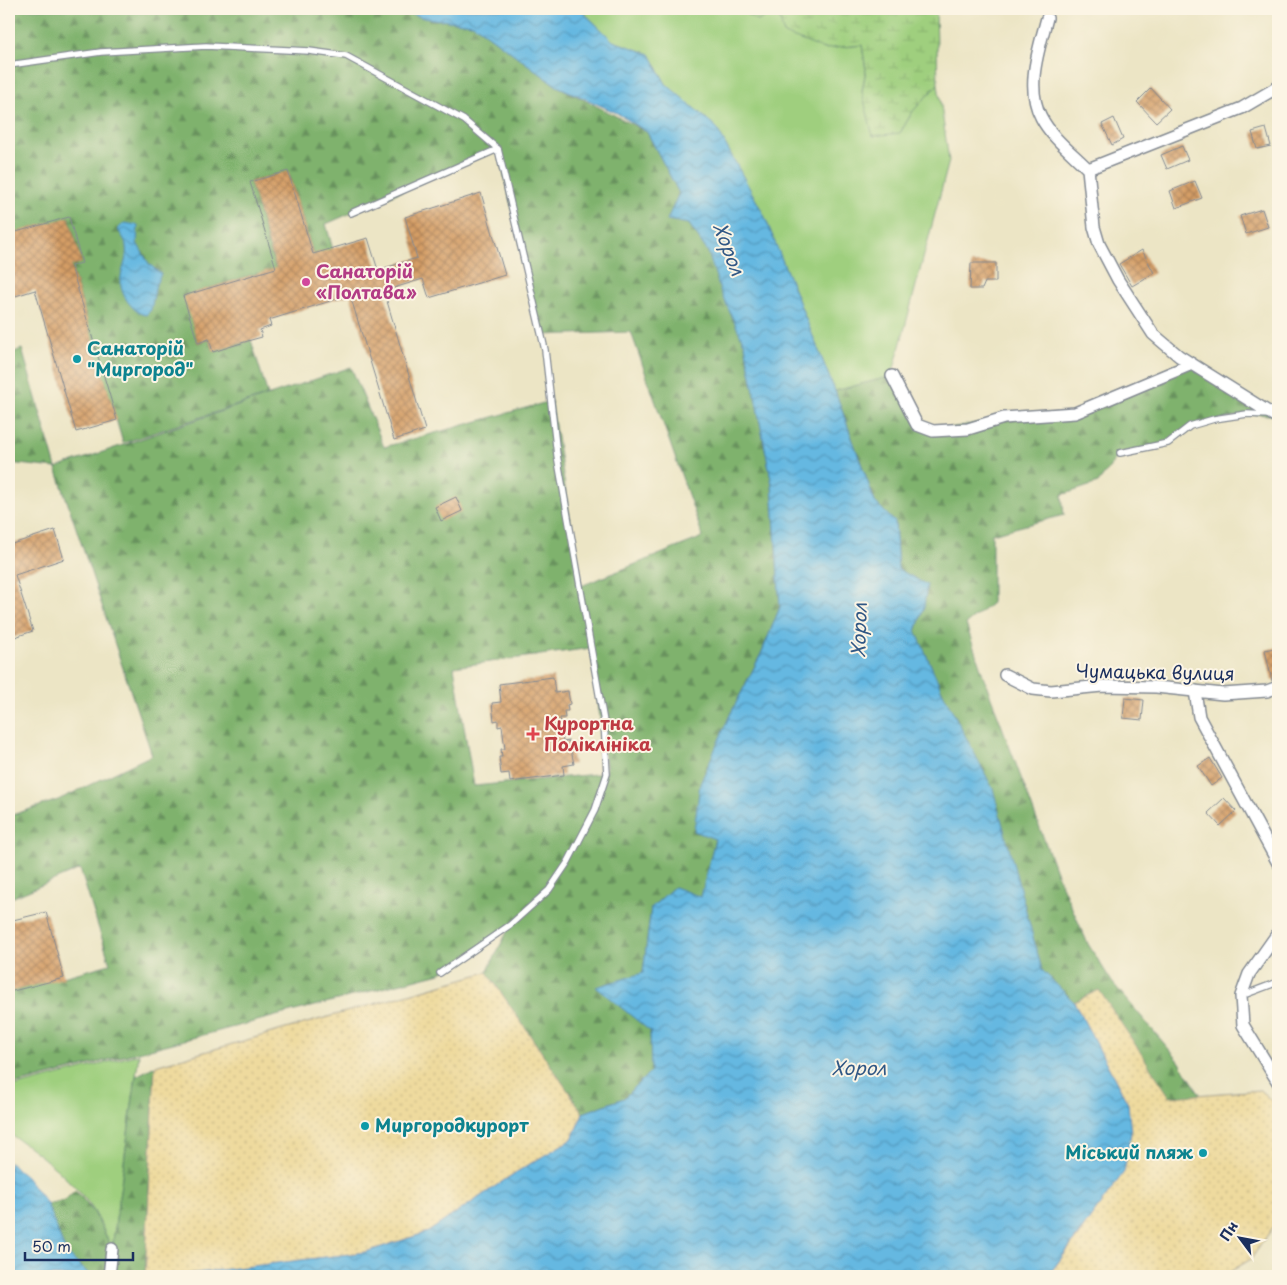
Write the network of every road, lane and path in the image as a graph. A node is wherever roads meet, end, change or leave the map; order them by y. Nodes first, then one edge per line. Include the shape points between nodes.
1 (1046, 18) dead end
2 (9, 65) edge
3 (1278, 86) edge
4 (498, 149) junction
5 (1088, 169) junction
6 (351, 213) dead end
7 (1192, 364) junction
8 (892, 376) dead end
9 (1276, 417) edge
10 (1120, 453) dead end
11 (1005, 675) dead end
12 (1278, 687) edge
13 (1196, 691) junction
14 (1278, 863) edge
15 (1278, 933) edge
16 (440, 973) dead end
17 (1278, 982) edge
18 (1241, 996) junction
19 (1278, 1082) edge
20 (112, 1249) dead end
21 (109, 1276) edge

1 - 5 street via 1034,67 1036,105 1041,118 1056,137
2 - 4 lane via 102,52 206,46 346,56 464,120
3 - 5 street via 1242,108
4 - 6 lane
4 - 16 lane via 545,350 558,455 604,722 607,774 595,810 568,862 549,890 510,925
5 - 7 street via 1094,227 1118,280 1153,334
7 - 8 street via 1075,413 1004,418 968,429 933,431 917,426
7 - 9 street
9 - 10 lane via 1247,414 1214,419 1190,426 1168,443
11 - 13 street, Чумацька вулиця via 1033,688 1051,691 1102,686
12 - 13 street, Чумацька вулиця via 1267,691 1223,694
13 - 14 street via 1199,717
15 - 18 street via 1249,974
17 - 18 lane
18 - 19 street via 1243,1025
20 - 21 street

